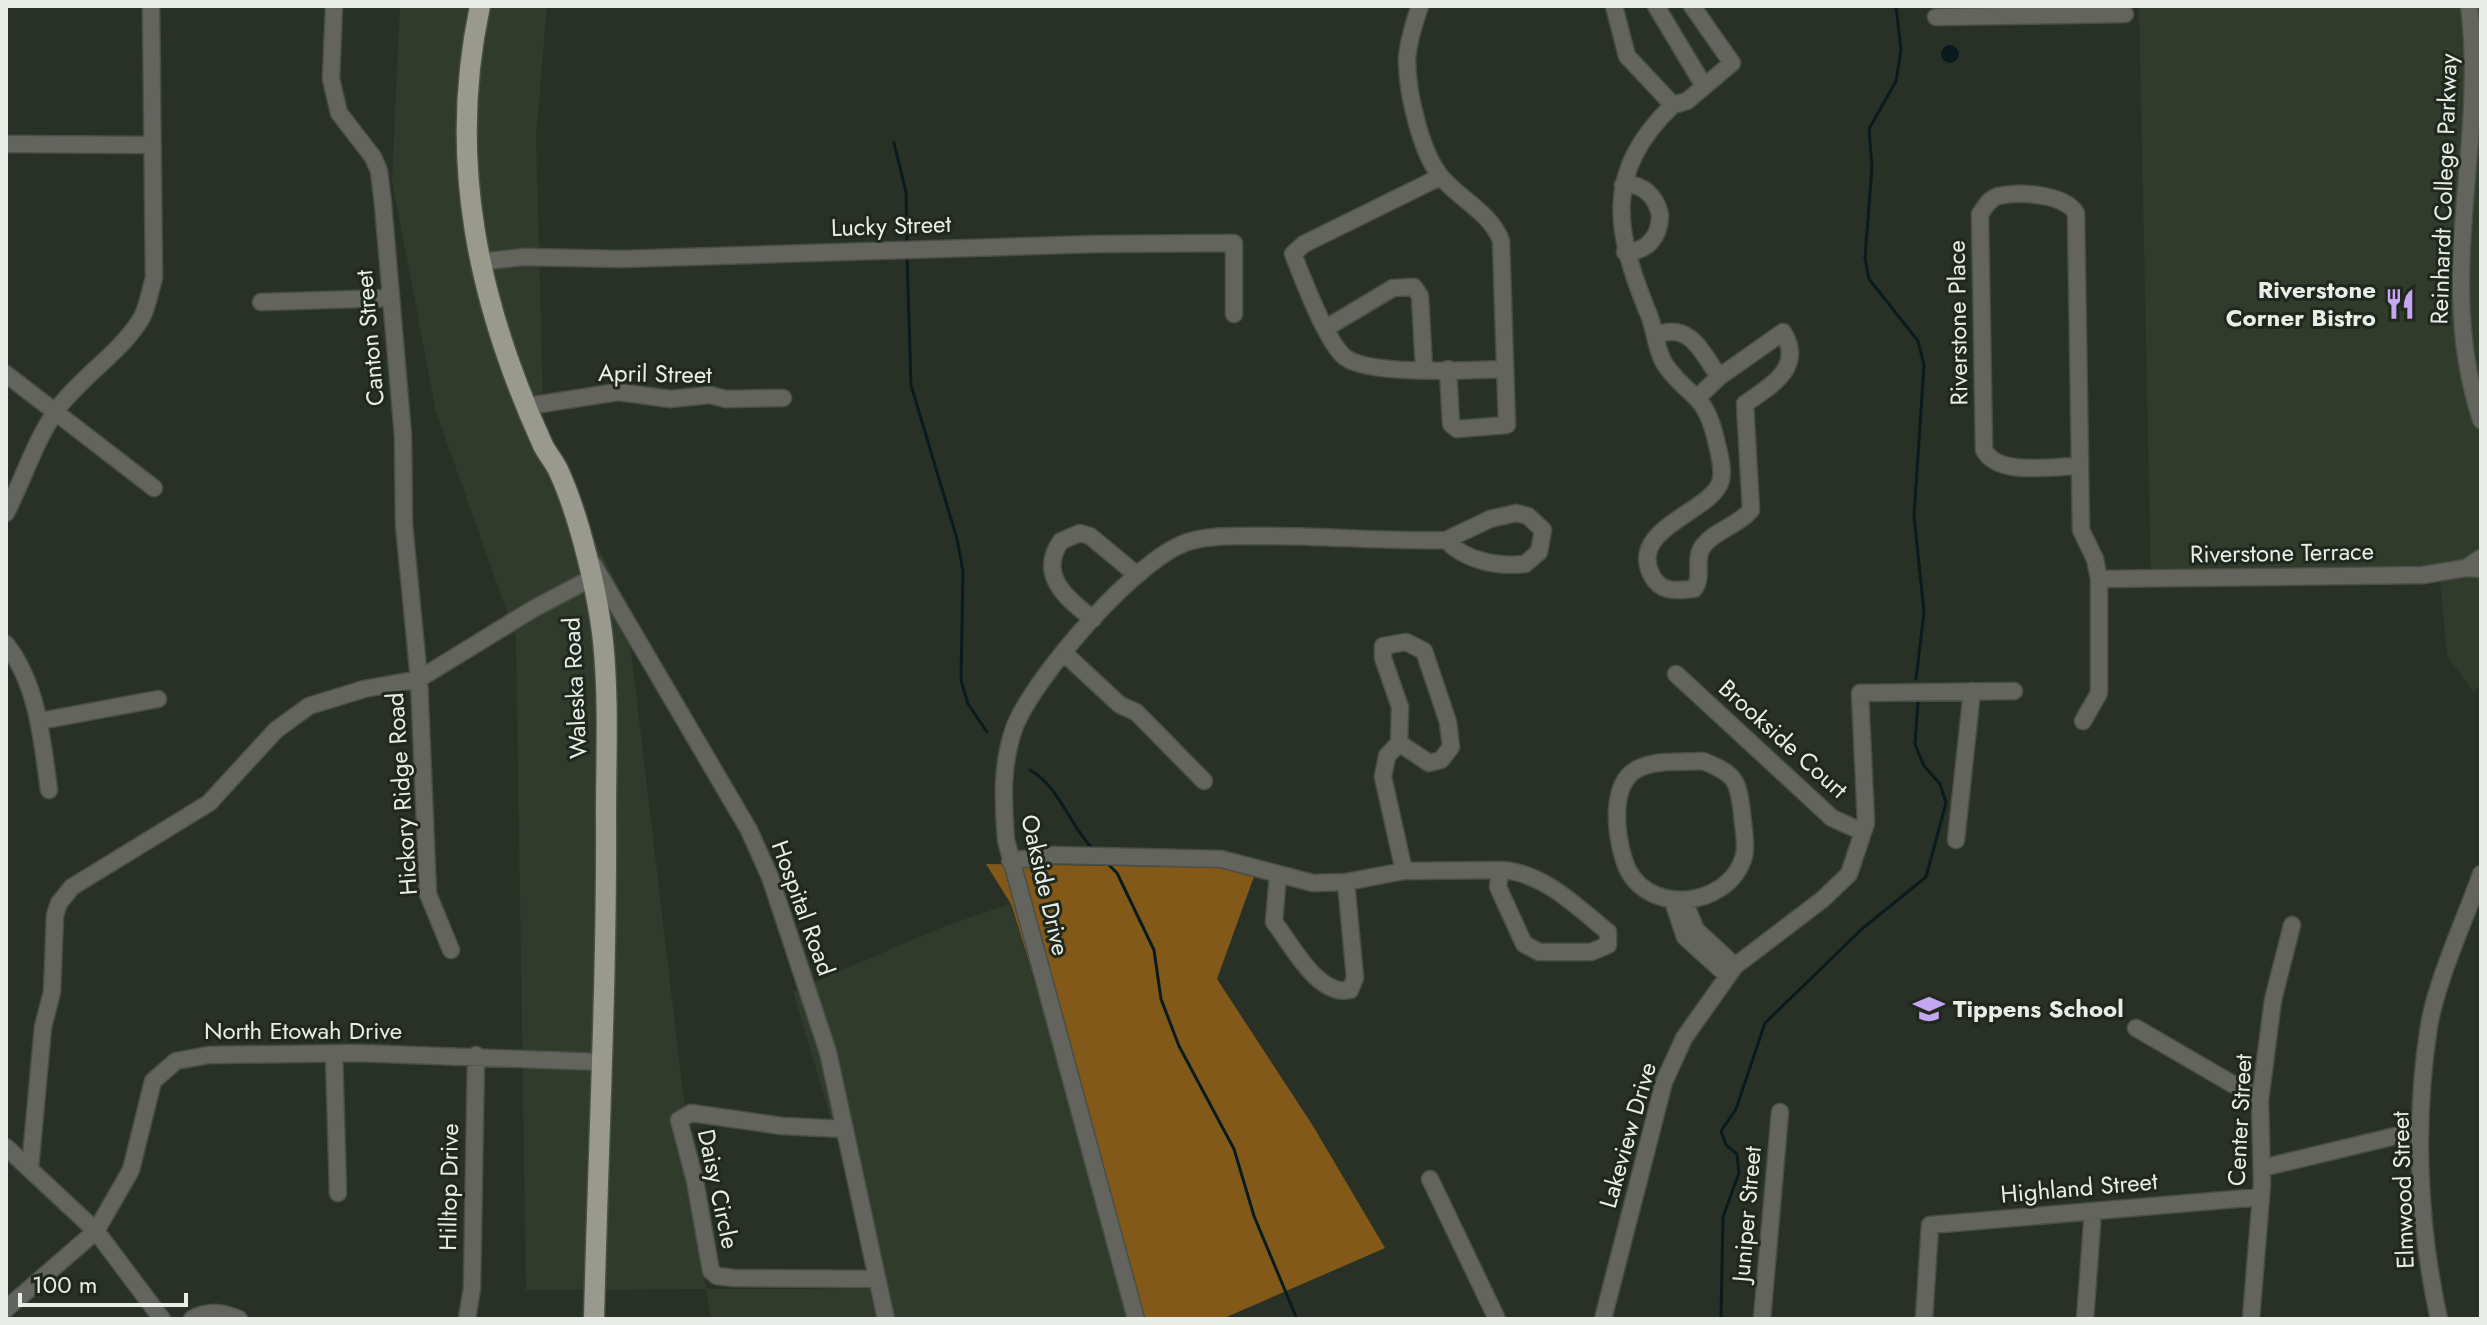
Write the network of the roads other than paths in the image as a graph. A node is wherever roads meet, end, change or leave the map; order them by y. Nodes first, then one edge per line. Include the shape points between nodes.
1 (151, 6) edge
2 (334, 6) edge
3 (480, 6) edge
4 (490, 6) edge
5 (1420, 6) edge
6 (1614, 6) edge
7 (1656, 6) edge
8 (1692, 6) edge
9 (2469, 6) edge
10 (2084, 10) edge
11 (1976, 11) edge
12 (2125, 14) dead end
13 (1936, 17) dead end
14 (471, 77) junction
15 (1704, 86) junction
16 (1673, 105) junction
17 (6, 144) edge
18 (151, 145) junction
19 (1440, 177) junction
20 (1623, 185) junction
21 (1625, 252) junction
22 (479, 262) junction
23 (390, 298) junction
24 (261, 302) dead end
25 (1234, 314) dead end
26 (1326, 328) junction
27 (1657, 335) junction
28 (1424, 369) junction
29 (1448, 369) junction
30 (1504, 369) junction
31 (6, 374) edge
32 (1719, 377) junction
33 (1698, 397) junction
34 (783, 398) dead end
35 (528, 406) junction
36 (56, 411) junction
37 (2481, 420) edge
38 (2080, 466) junction
39 (154, 488) dead end
40 (6, 513) edge
41 (1446, 540) junction
42 (584, 549) junction
43 (2481, 558) edge
44 (2474, 568) edge
45 (1137, 575) junction
46 (590, 579) junction
47 (2099, 579) junction
48 (1093, 619) junction
49 (6, 644) edge
50 (1064, 653) junction
51 (1676, 674) dead end
52 (419, 679) junction
53 (1972, 691) junction
54 (2014, 691) dead end
55 (158, 699) dead end
56 (40, 721) junction
57 (2083, 721) dead end
58 (1399, 743) junction
59 (1204, 781) dead end
60 (49, 790) dead end
61 (1863, 832) junction
62 (1956, 840) dead end
63 (1010, 861) junction
64 (1500, 870) junction
65 (1404, 871) junction
66 (1278, 874) junction
67 (2481, 874) edge
68 (1346, 882) junction
69 (1678, 900) junction
70 (2292, 925) dead end
71 (451, 950) dead end
72 (1731, 971) junction
73 (2136, 1028) dead end
74 (334, 1054) junction
75 (476, 1055) junction
76 (600, 1062) junction
77 (2260, 1100) junction
78 (1780, 1112) dead end
79 (845, 1129) junction
80 (2420, 1130) junction
81 (6, 1147) edge
82 (30, 1168) junction
83 (2262, 1168) junction
84 (1430, 1179) dead end
85 (338, 1193) dead end
86 (2260, 1197) junction
87 (2093, 1211) junction
88 (96, 1231) junction
89 (876, 1279) junction
90 (6, 1309) edge
91 (162, 1319) edge
92 (192, 1319) edge
93 (239, 1319) edge
94 (467, 1319) edge
95 (594, 1319) edge
96 (886, 1319) edge
97 (1136, 1319) edge
98 (1497, 1319) edge
99 (1603, 1319) edge
100 (1762, 1319) edge
101 (1924, 1319) edge
102 (2085, 1319) edge
103 (2251, 1319) edge
104 (2439, 1319) edge

1 - 18 street
2 - 23 street, Canton Street via 331,79 339,113 379,171
3 - 14 main road, Waleska Road
4 - 14 main road, Waleska Road
5 - 19 street via 1407,59 1409,88 1425,148
6 - 16 street via 1627,56
7 - 15 street
8 - 15 street via 1732,63
9 - 37 street, Reinhardt College Parkway via 2474,97 2460,314
10 - 11 street
10 - 12 street
11 - 13 street
14 - 22 main road, Waleska Road via 466,166
15 - 16 street
16 - 20 street via 1640,144
17 - 18 street
18 - 36 street via 154,278 143,316
19 - 26 street via 1293,254
19 - 30 street via 1498,232
20 - 21 street
20 - 21 street via 1649,192 1660,215 1653,240
21 - 27 street
22 - 25 street, Lucky Street via 1234,243
22 - 35 main road, Waleska Road
23 - 24 street
23 - 52 street, Canton Street
26 - 28 street via 1345,357 1376,367
26 - 28 street via 1393,288 1414,287 1420,296
27 - 32 street via 1672,330 1690,336
27 - 33 street via 1665,365
28 - 29 street
29 - 30 street
29 - 30 street via 1448,417 1457,429 1507,425
31 - 36 street
32 - 33 street
32 - 33 street via 1783,332 1791,351 1785,373 1745,404 1751,510 1706,542 1697,560 1700,579 1694,589 1674,592 1657,584 1651,574 1652,544 1658,533 1715,491 1722,476 1705,405
34 - 35 street, April Street via 670,399 618,392
35 - 42 main road, Waleska Road via 559,471
36 - 39 street
36 - 40 street
38 - 38 street, Riverstone Place via 2076,213 2058,197 1998,196 1980,214 1984,450 2000,466
38 - 47 street, Riverstone Place via 2081,530
41 - 41 street, Oakside Drive via 1454,550 1511,566 1532,561 1543,530 1516,513
41 - 45 street, Oakside Drive via 1212,537 1172,546
42 - 46 main road, Waleska Road
42 - 79 street, Hospital Road via 749,830 770,877 828,1052
43 - 44 street, Riverstone Terrace
44 - 47 street, Riverstone Terrace via 2423,575
45 - 48 street, Oakside Drive
45 - 48 street via 1090,536 1080,533 1061,541 1051,558 1054,580
46 - 52 street
46 - 76 main road, Waleska Road via 603,641 607,728
47 - 57 street, Riverstone Place via 2099,693
48 - 50 street, Oakside Drive
49 - 56 street
50 - 59 street via 1120,705 1136,712
50 - 63 street, Oakside Drive via 1035,689 1010,741 1002,803
51 - 61 street, Brookside Court via 1832,818
52 - 71 street, Hickory Ridge Road via 428,894
52 - 82 street via 309,706 276,730 209,803 64,895 55,915 52,992 43,1027
53 - 54 street
53 - 61 street, Lakeview Drive via 1860,693
53 - 62 street
55 - 56 street
56 - 60 street
58 - 58 street via 1429,763 1441,760 1451,747 1424,651 1406,642 1383,646 1400,707
58 - 65 street via 1387,756 1383,777
61 - 72 street, Lakeview Drive via 1849,874
63 - 66 street via 1054,855 1221,859
63 - 97 street, Oakside Drive
64 - 64 street via 1520,871 1559,893 1608,932 1608,945 1591,952 1539,952 1524,944 1498,887
64 - 65 street
65 - 68 street
66 - 68 street via 1306,882
66 - 68 street via 1274,922 1324,986 1338,993 1350,990 1355,978
67 - 80 street, Elmwood Street via 2430,1023
69 - 69 street via 1716,894 1736,873 1745,853 1739,784 1725,770 1703,761 1641,767 1627,777 1618,803 1617,836 1625,866 1646,890
69 - 72 street via 1677,922 1685,937 1699,954
70 - 77 street, Center Street via 2273,1000
72 - 99 street, Lakeview Drive via 1684,1038 1664,1082
73 - 77 street
74 - 75 street, North Etowah Drive
74 - 85 street
74 - 88 street, North Etowah Drive via 199,1055 166,1067 153,1081 125,1187
75 - 76 street, North Etowah Drive
75 - 94 street, Hilltop Drive
76 - 95 main road, Waleska Road
77 - 83 street, Center Street
78 - 100 street, Juniper Street
79 - 89 street, Hospital Road
79 - 89 street, Daisy Circle via 691,1113 679,1120 711,1271 717,1276
80 - 83 street
80 - 104 street, Elmwood Street via 2431,1282
81 - 82 street
82 - 88 street
83 - 86 street, Center Street
84 - 98 street
86 - 87 street, Highland Street
86 - 103 street, Center Street
87 - 101 street, Highland Street via 1930,1225
87 - 102 street
88 - 90 street, North Etowah Drive
88 - 91 street
89 - 96 street, Hospital Road
92 - 93 street via 203,1313

